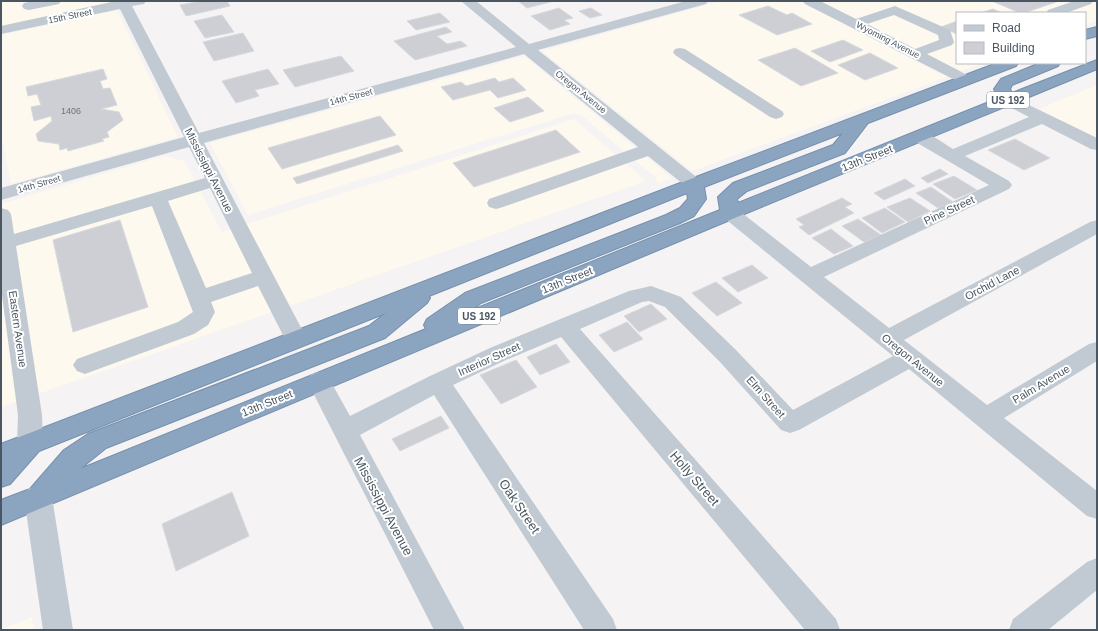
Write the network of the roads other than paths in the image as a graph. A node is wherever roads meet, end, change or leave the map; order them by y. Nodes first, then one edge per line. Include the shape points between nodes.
1 (54, 1) edge
2 (140, 1) edge
3 (468, 1) edge
4 (701, 1) edge
5 (810, 1) edge
6 (1086, 1) edge
7 (124, 3) edge
8 (29, 4) edge
9 (1056, 12) edge
10 (36, 23) junction
11 (855, 24) junction
12 (1, 30) edge
13 (1097, 31) edge
14 (1086, 35) edge
15 (952, 43) edge
16 (527, 49) junction
17 (680, 52) dead end
18 (914, 54) junction
19 (1009, 64) edge
20 (1051, 64) edge
21 (1097, 64) edge
22 (970, 90) junction
23 (1008, 100) junction
24 (776, 114) dead end
25 (1042, 118) junction
26 (863, 120) junction
27 (920, 137) junction
28 (194, 140) junction
29 (1097, 145) edge
30 (650, 149) junction
31 (952, 155) junction
32 (215, 181) junction
33 (694, 184) junction
34 (1, 194) edge
35 (158, 198) junction
36 (496, 203) dead end
37 (730, 213) junction
38 (1, 214) edge
39 (1097, 226) edge
40 (5, 243) junction
41 (809, 276) junction
42 (264, 277) junction
43 (438, 284) junction
44 (638, 296) joint
45 (199, 298) junction
46 (7, 305) edge
47 (565, 326) junction
48 (296, 339) junction
49 (887, 339) junction
50 (410, 344) junction
51 (1097, 350) edge
52 (910, 358) junction
53 (85, 365) dead end
54 (319, 381) junction
55 (438, 382) junction
56 (985, 418) junction
57 (345, 431) junction
58 (30, 444) junction
59 (1, 455) edge
60 (1, 476) edge
61 (38, 497) junction
62 (1097, 507) edge
63 (1, 513) edge
64 (1097, 572) edge
65 (58, 630) edge
66 (450, 630) edge
67 (602, 630) edge
68 (825, 630) edge
69 (1024, 630) edge

1 - 8 street
2 - 7 street, 15th Street
3 - 16 street, Oregon Avenue
4 - 16 street, 14th Street
5 - 11 street, Wyoming Avenue
6 - 9 street
7 - 10 street, 15th Street
7 - 28 street, Mississippi Avenue
8 - 10 street
10 - 12 street, 15th Street
11 - 15 street via 895,10 945,33
11 - 18 street, Wyoming Avenue
13 - 14 highway
15 - 18 street
16 - 28 street, 14th Street
16 - 30 street, Oregon Avenue
17 - 24 street
18 - 22 street, Wyoming Avenue
19 - 22 highway
20 - 23 highway via 1006,82 1002,89
21 - 23 highway, 13th Street / US 192
22 - 26 highway
22 - 27 highway via 922,120
23 - 25 street
23 - 27 highway, 13th Street / US 192
25 - 29 street
25 - 31 street
26 - 33 highway
26 - 37 highway via 839,149 740,187 727,197
27 - 31 street, Pine Street
27 - 37 highway, 13th Street / US 192
28 - 32 street, Mississippi Avenue
28 - 34 street, 14th Street
30 - 33 street, Oregon Avenue
30 - 36 street
31 - 41 street, Pine Street via 1003,184
32 - 35 street
32 - 42 street, Mississippi Avenue
33 - 43 highway
33 - 50 highway via 696,199 687,212 473,298
35 - 40 street
35 - 45 street
37 - 41 street, Oregon Avenue
37 - 50 highway, 13th Street / US 192
38 - 40 street, Eastern Avenue
39 - 49 street, Orchid Lane
40 - 46 street, Eastern Avenue
41 - 49 street, Oregon Avenue
42 - 45 street
42 - 48 street, Mississippi Avenue
43 - 48 highway
43 - 61 highway via 377,332 97,441 73,458
44 - 47 street, Interior Street
44 - 52 street, Elm Street via 651,293 673,302 728,356 790,423
45 - 53 street via 204,312 200,319 186,328
46 - 58 street, Eastern Avenue via 30,415
47 - 55 street, Interior Street
47 - 68 street, Holly Street
48 - 58 highway
49 - 52 street, Oregon Avenue
50 - 54 highway, 13th Street / US 192
51 - 56 street, Palm Avenue
52 - 56 street, Oregon Avenue
54 - 57 street, Mississippi Avenue
54 - 61 highway, 13th Street / US 192
55 - 57 street, Interior Street
55 - 67 street, Oak Street
56 - 62 street, Oregon Avenue
57 - 66 street, Mississippi Avenue
58 - 59 highway
58 - 60 highway
61 - 63 highway, US 192
61 - 65 street
64 - 69 street

